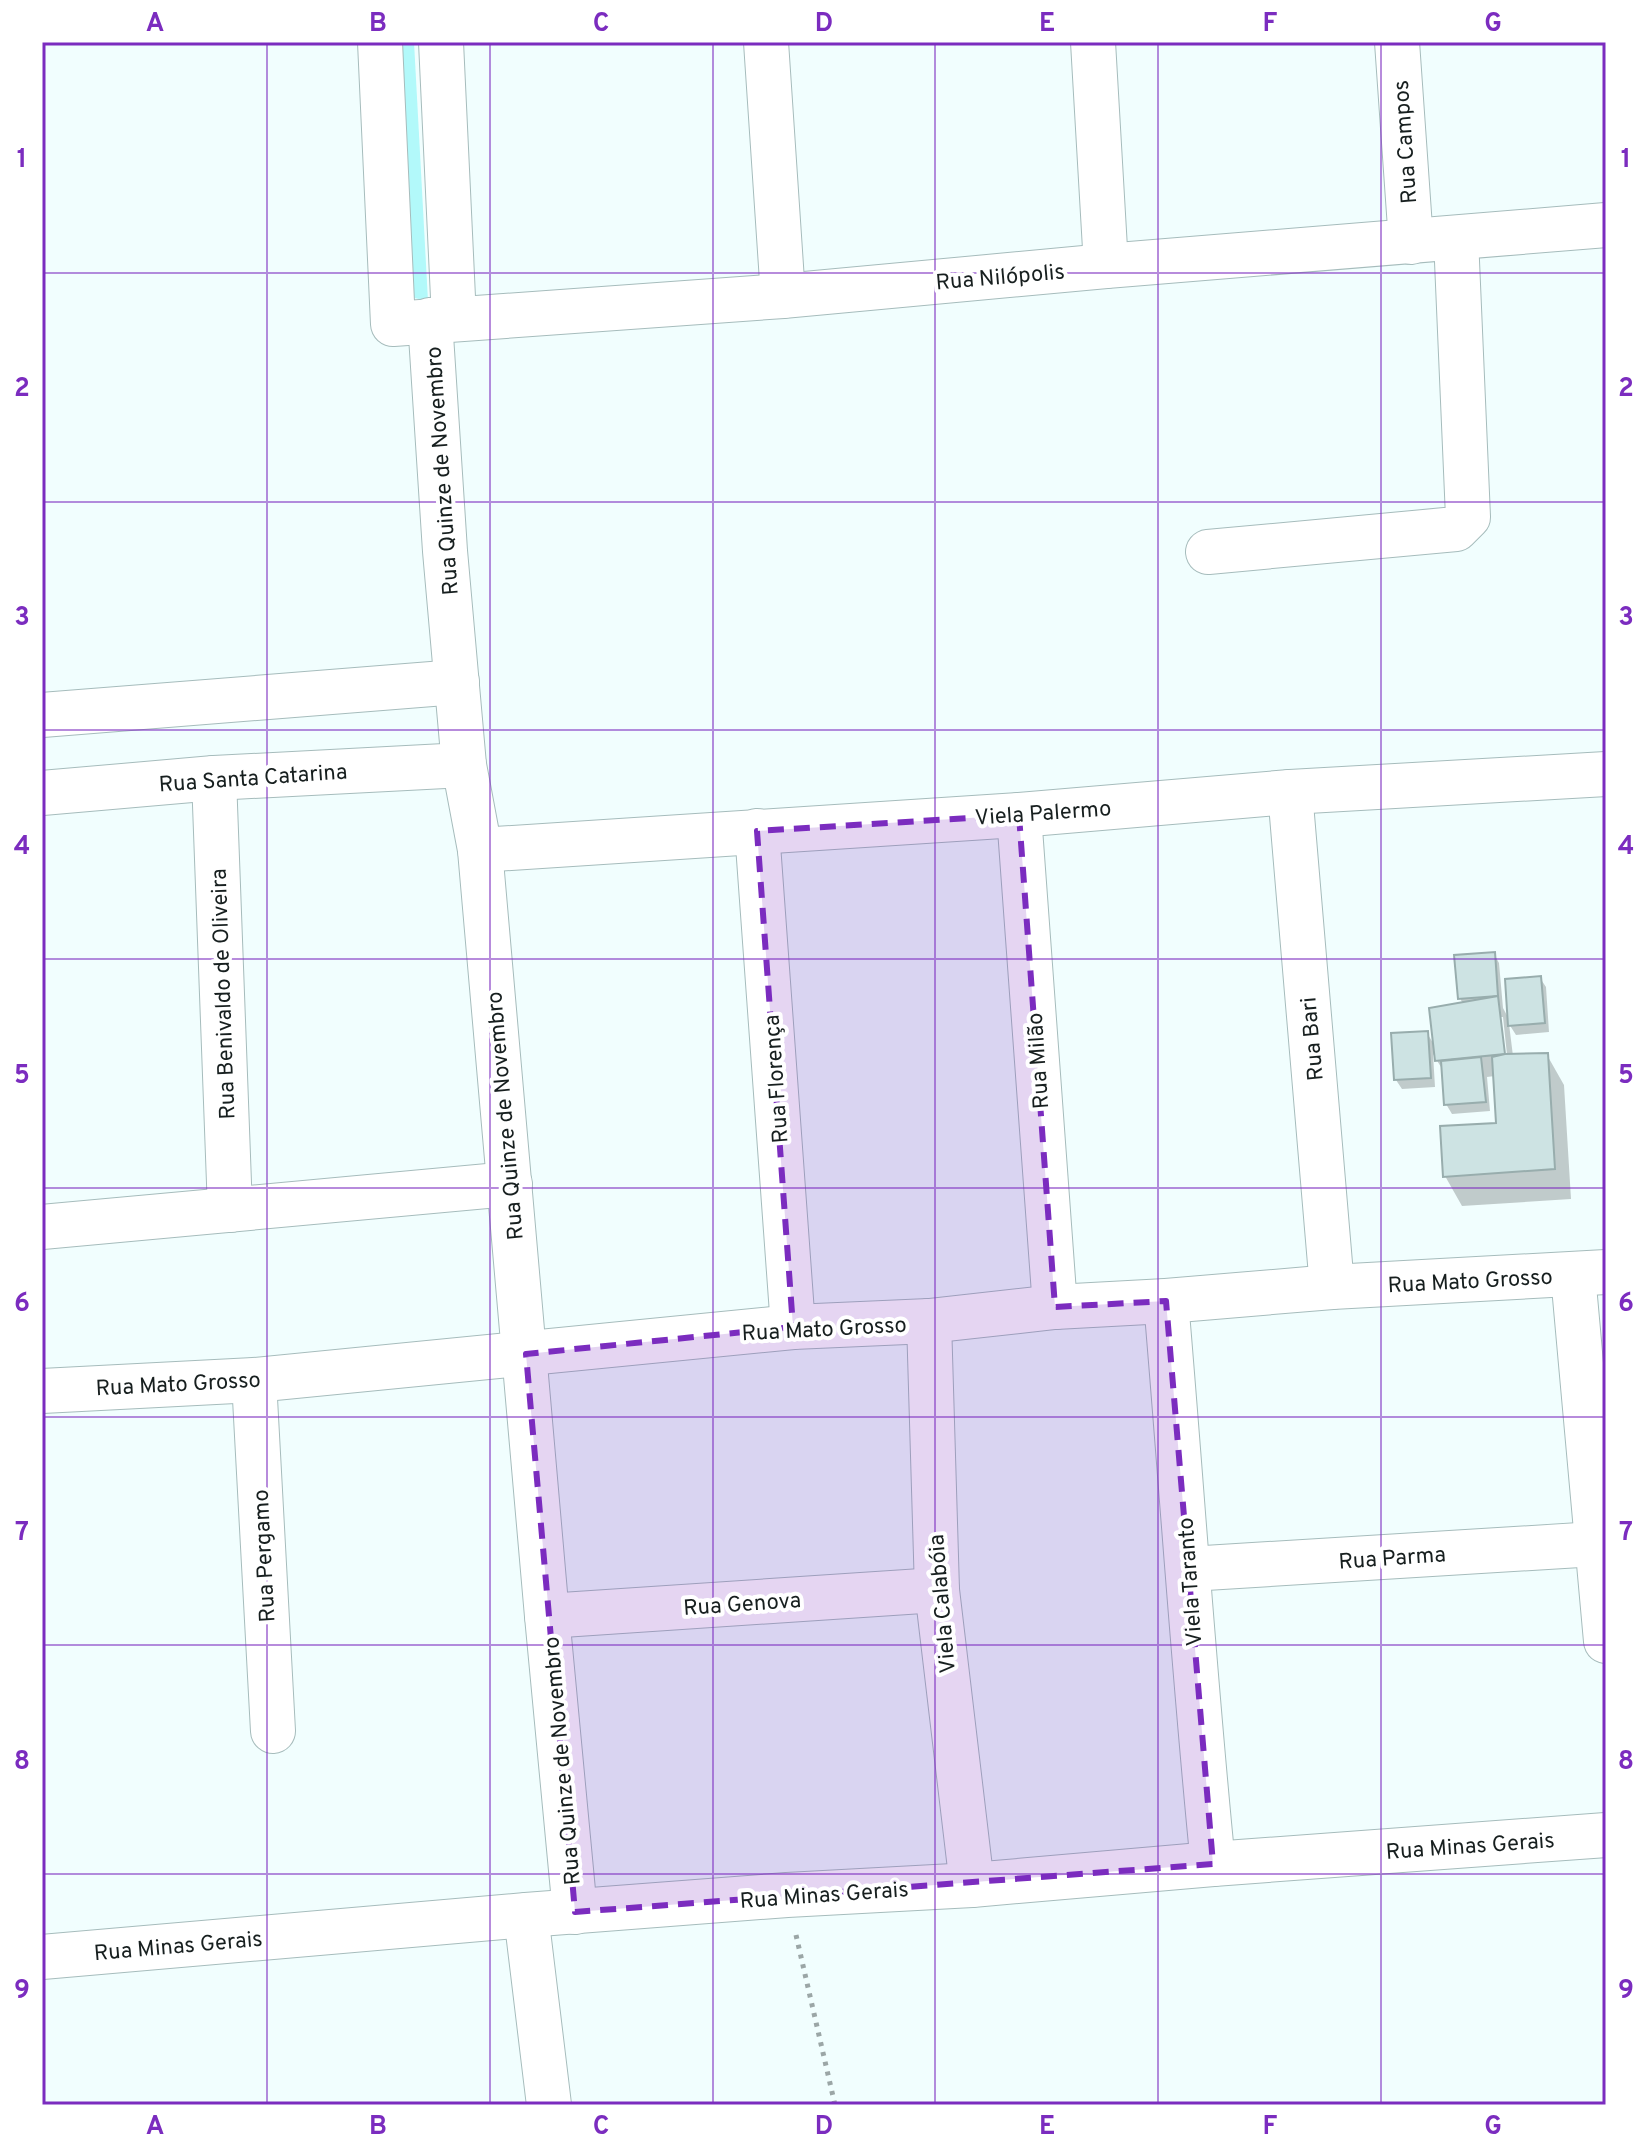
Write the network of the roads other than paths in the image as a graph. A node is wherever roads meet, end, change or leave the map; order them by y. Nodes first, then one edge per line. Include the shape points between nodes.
1 (380, 42) edge
2 (441, 42) edge
3 (766, 42) edge
4 (1093, 42) edge
5 (1397, 42) edge
6 (1606, 225) edge
7 (1456, 238) junction
8 (1411, 242) junction
9 (1106, 266) junction
10 (783, 296) junction
11 (426, 321) junction
12 (1208, 552) dead end
13 (457, 682) junction
14 (42, 715) edge
15 (464, 765) junction
16 (1606, 774) edge
17 (214, 778) junction
18 (1290, 792) junction
19 (42, 793) edge
20 (1019, 815) junction
21 (757, 831) junction
22 (480, 850) junction
23 (510, 1184) junction
24 (230, 1210) junction
25 (42, 1227) edge
26 (1589, 1274) edge
27 (1332, 1287) junction
28 (1166, 1301) junction
29 (1055, 1307) junction
30 (929, 1321) junction
31 (793, 1327) junction
32 (526, 1354) junction
33 (254, 1380) junction
34 (42, 1391) edge
35 (1596, 1544) junction
36 (1189, 1569) junction
37 (937, 1590) junction
38 (547, 1616) junction
39 (1606, 1641) edge
40 (273, 1731) dead end
41 (1606, 1835) edge
42 (1213, 1864) junction
43 (972, 1885) junction
44 (575, 1912) junction
45 (526, 1915) junction
46 (42, 1957) edge
47 (549, 2105) edge

1 - 11 street, Rua Quinze de Novembro
2 - 11 street, Rua Quinze de Novembro
3 - 10 street
4 - 9 street
5 - 8 street, Rua Campos
6 - 7 street, Rua Nilópolis
7 - 8 street, Rua Nilópolis
7 - 12 street via 1468,517 1456,529
8 - 9 street, Rua Nilópolis
9 - 10 street, Rua Nilópolis
10 - 11 street, Rua Nilópolis
11 - 13 street, Rua Quinze de Novembro
13 - 14 street
13 - 15 street, Rua Quinze de Novembro
15 - 17 street, Rua Santa Catarina
15 - 22 street, Rua Quinze de Novembro
16 - 18 street, Viela Palermo
17 - 19 street, Rua Santa Catarina
17 - 24 street, Rua Benivaldo de Oliveira
18 - 20 street, Viela Palermo
18 - 27 street, Rua Bari
20 - 21 street, Viela Palermo
20 - 29 street, Rua Milão
21 - 22 street, Viela Palermo
21 - 31 street, Rua Florença
22 - 23 street, Rua Quinze de Novembro
23 - 24 street
23 - 32 street, Rua Quinze de Novembro
24 - 25 street
26 - 27 street, Rua Mato Grosso
26 - 35 street
27 - 28 street, Rua Mato Grosso
28 - 29 street, Rua Mato Grosso
28 - 36 street, Viela Taranto
29 - 30 street, Rua Mato Grosso
30 - 31 street, Rua Mato Grosso
30 - 37 street, Viela Calabóia
31 - 32 street, Rua Mato Grosso
32 - 33 street, Rua Mato Grosso
32 - 38 street, Rua Quinze de Novembro
33 - 34 street, Rua Mato Grosso
33 - 40 street, Rua Pergamo
35 - 36 street, Rua Parma
35 - 39 street
36 - 42 street, Viela Taranto
37 - 38 street, Rua Genova
37 - 43 street, Viela Calabóia
38 - 44 street, Rua Quinze de Novembro
41 - 42 street, Rua Minas Gerais
42 - 43 street, Rua Minas Gerais
43 - 44 street, Rua Minas Gerais
44 - 45 street, Rua Minas Gerais
45 - 46 street, Rua Minas Gerais
45 - 47 street

